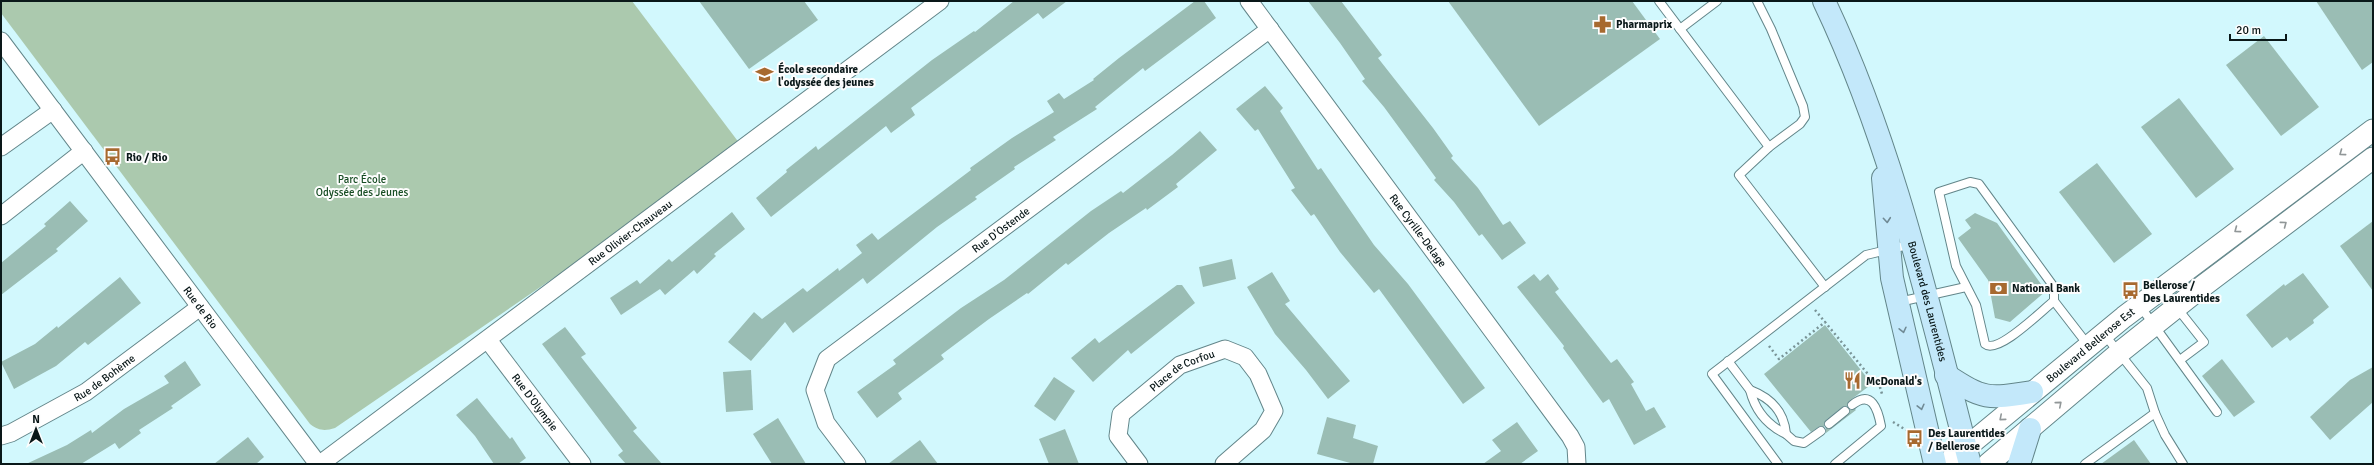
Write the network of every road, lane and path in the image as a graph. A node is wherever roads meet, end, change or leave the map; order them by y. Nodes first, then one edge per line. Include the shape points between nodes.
1 (940, 1) edge
2 (1249, 1) edge
3 (1659, 1) edge
4 (1717, 1) edge
5 (1757, 1) edge
6 (1824, 1) edge
7 (1680, 29) junction
8 (1270, 30) junction
9 (1, 41) edge
10 (53, 110) junction
11 (2373, 130) edge
12 (1879, 140) junction
13 (1, 146) edge
14 (1769, 147) junction
15 (84, 151) junction
16 (2373, 158) edge
17 (1, 216) edge
18 (1913, 243) junction
19 (1889, 248) junction
20 (1825, 287) junction
21 (1966, 287) junction
22 (2161, 288) junction
23 (1928, 296) junction
24 (2054, 301) junction
25 (1897, 303) junction
26 (2139, 305) junction
27 (200, 307) junction
28 (2176, 307) junction
29 (2153, 325) junction
30 (2096, 339) junction
31 (488, 340) junction
32 (2119, 352) junction
33 (1779, 359) dead end
34 (2180, 360) junction
35 (1728, 362) junction
36 (1946, 375) junction
37 (1872, 379) dead end
38 (1750, 390) junction
39 (2032, 392) junction
40 (2217, 412) dead end
41 (2155, 413) junction
42 (1888, 419) dead end
43 (1829, 424) dead end
44 (1912, 428) dead end
45 (2030, 430) junction
46 (1821, 431) dead end
47 (1786, 434) junction
48 (1, 436) edge
49 (1968, 456) edge
50 (319, 464) edge
51 (582, 464) edge
52 (857, 464) edge
53 (1139, 464) edge
54 (1224, 464) edge
55 (1577, 464) edge
56 (1778, 464) edge
57 (1835, 464) edge
58 (1935, 464) edge
59 (1946, 464) edge
60 (1988, 464) edge
61 (2019, 464) edge
62 (2085, 464) edge
63 (2183, 464) edge

1 - 31 street, Rue Olivier-Chauveau
2 - 8 street, Rue Cyrille-Delage
3 - 7 lane
4 - 7 lane
5 - 14 lane via 1805,114 1800,124
6 - 12 main road, Boulevard des Laurentides via 1859,82
7 - 14 lane
8 - 52 street, Rue D'Ostende via 827,359 816,390 826,423
8 - 55 street, Rue Cyrille-Delage via 1570,436 1576,447
9 - 10 street, Rue de Rio
10 - 13 street
10 - 15 street, Rue de Rio
11 -> 22 street, Boulevard Bellerose Est
12 - 18 main road, Boulevard des Laurentides
12 -> 19 main road, Boulevard des Laurentides
14 - 20 lane via 1739,175
15 - 17 street
15 - 27 street, Rue de Rio
28 -> 16 street
18 - 19 lane
18 - 23 main road, Boulevard des Laurentides
19 - 20 lane via 1866,255
19 - 25 main road, Boulevard des Laurentides
20 - 35 lane
21 - 23 lane
21 - 24 lane via 1976,305 1983,341 1989,347 2002,343
21 - 24 lane via 1956,266 1939,192 1975,182 1980,184 2054,287
22 - 26 street, Boulevard Bellerose Est
22 - 28 lane
23 - 25 lane
23 - 36 main road, Boulevard des Laurentides
24 - 30 lane
25 -> 58 main road, Boulevard des Laurentides
26 - 29 lane
26 - 30 street, Boulevard Bellerose Est
27 - 48 street, Rue de Bohème via 86,392
27 - 50 street, Rue de Rio
28 - 29 street
28 - 34 lane via 2204,342
29 - 32 street
29 - 34 lane
30 - 32 lane
30 - 39 street, Boulevard Bellerose Est
31 - 50 street, Rue Olivier-Chauveau
31 - 51 street, Rue D'Olympie
32 - 41 lane via 2147,388
45 -> 32 street
33 - 37 path via 1825,322
34 - 40 lane
35 - 38 lane
35 - 56 lane via 1712,374
36 - 39 main road via 1974,393 1986,397
36 - 49 main road, Boulevard des Laurentides
38 - 47 lane via 1754,406 1773,428
38 - 47 lane via 1766,396 1785,420
39 -> 49 street, Boulevard Bellerose Est
41 - 62 lane
41 - 63 lane via 2164,435
42 - 44 path via 1906,430
43 - 57 lane via 1863,400 1871,402 1877,409 1881,426
45 - 60 street
45 - 61 main road
46 - 47 lane via 1804,443 1794,441
49 - 59 street, Boulevard Bellerose Est
53 - 54 street, Place de Corfou via 1118,436 1121,414 1180,365 1225,349 1245,358 1258,374 1274,411 1263,430

